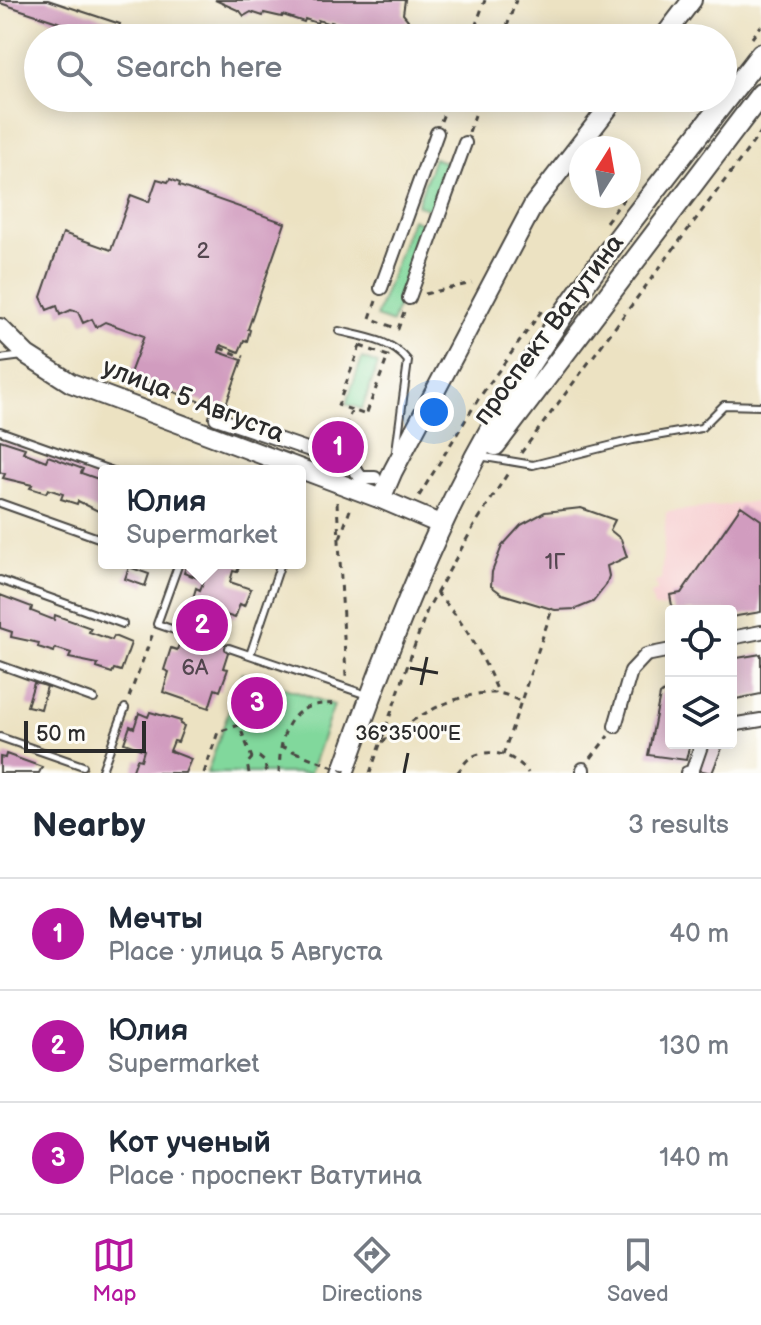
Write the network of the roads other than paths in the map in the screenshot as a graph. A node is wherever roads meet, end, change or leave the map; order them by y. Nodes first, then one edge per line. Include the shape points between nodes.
1 (692, 0) edge
2 (674, 24) edge
3 (761, 54) edge
4 (737, 86) edge
5 (761, 94) edge
6 (605, 112) edge
7 (717, 112) edge
8 (437, 133) road end
9 (465, 143) road end
10 (381, 288) road end
11 (409, 297) road end
12 (0, 328) edge
13 (339, 331) dead end
14 (27, 355) junction
15 (0, 359) edge
16 (761, 406) edge
17 (216, 418) dead end
18 (0, 431) edge
19 (485, 457) junction
20 (98, 466) edge
21 (393, 471) junction
22 (363, 482) junction
23 (464, 482) junction
24 (381, 499) junction
25 (0, 503) edge
26 (442, 525) junction
27 (98, 538) edge
28 (177, 569) edge
29 (279, 569) edge
30 (0, 580) edge
31 (123, 624) dead end
32 (761, 632) edge
33 (183, 633) dead end
34 (737, 637) edge
35 (229, 648) dead end
36 (665, 651) edge
37 (250, 655) junction
38 (0, 665) edge
39 (370, 697) junction
40 (94, 699) dead end
41 (125, 708) dead end
42 (761, 720) edge
43 (737, 724) edge
44 (615, 726) road end
45 (0, 737) edge
46 (700, 749) edge
47 (83, 766) dead end
48 (101, 773) edge
49 (343, 773) edge
50 (687, 773) edge

1 - 2 street
3 - 4 main road, проспект Ватутина
5 - 19 main road, проспект Ватутина
6 - 21 street via 534,204
7 - 23 main road, проспект Ватутина via 563,315 509,398
8 - 10 street
9 - 11 street
12 - 14 street, улица 5 Августа
13 - 21 lane via 399,349 408,361
14 - 15 lane
14 - 22 street, улица 5 Августа via 71,383
16 - 19 lane via 724,405 701,428 533,465
17 - 22 street via 353,459
18 - 20 lane
19 - 23 main road, проспект Ватутина
21 - 24 street
22 - 24 street, улица 5 Августа
23 - 26 main road, проспект Ватутина
24 - 26 street, улица 5 Августа
25 - 27 lane
26 - 39 main road, проспект Ватутина
28 - 33 lane via 157,624
29 - 37 lane
30 - 31 lane
32 - 34 street
35 - 37 lane
36 - 44 street via 646,655 631,671
37 - 39 lane
38 - 40 lane
39 - 49 main road, проспект Ватутина
41 - 48 lane
42 - 43 street
45 - 47 lane
46 - 50 street

